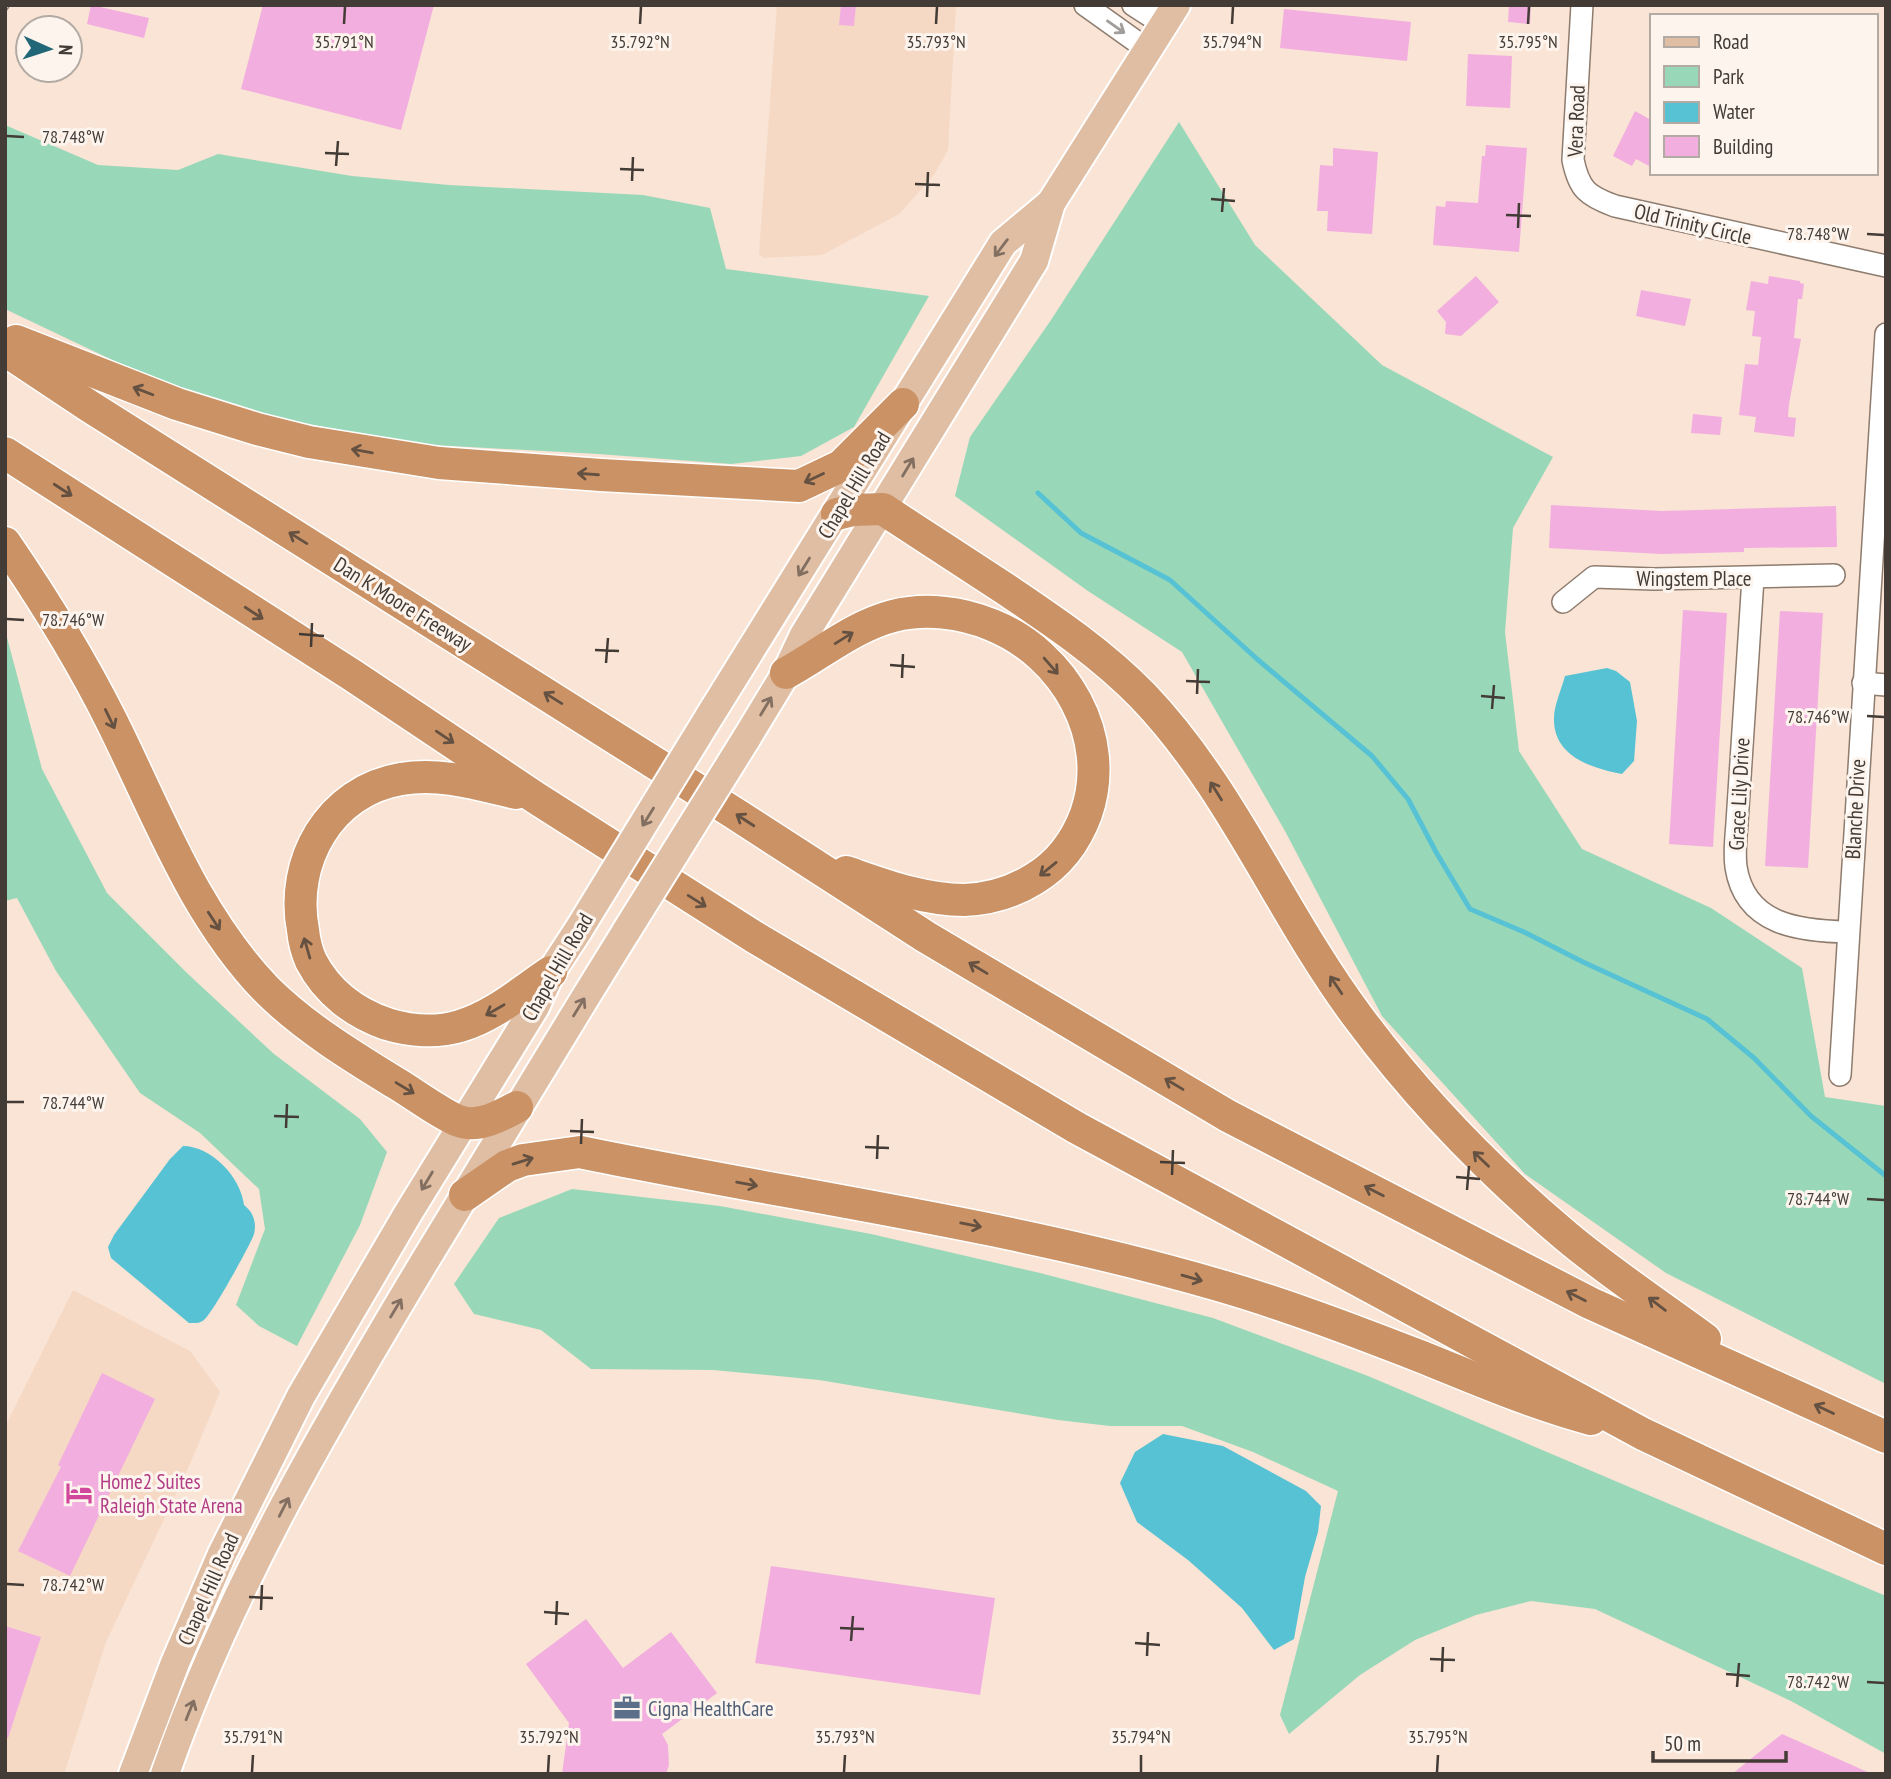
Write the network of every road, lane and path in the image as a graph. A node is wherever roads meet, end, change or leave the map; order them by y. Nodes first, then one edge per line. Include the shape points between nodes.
1 (1085, 5) edge
2 (1133, 5) edge
3 (1582, 5) edge
4 (1170, 15) edge
5 (1148, 50) junction
6 (1585, 192) joint
7 (1051, 204) junction
8 (1886, 266) edge
9 (1886, 334) edge
10 (5, 337) edge
11 (5, 350) edge
12 (903, 404) junction
13 (5, 453) edge
14 (883, 509) junction
15 (837, 514) junction
16 (5, 542) edge
17 (1834, 575) dead end
18 (1753, 578) junction
19 (1563, 602) dead end
20 (786, 673) junction
21 (1863, 683) junction
22 (1886, 685) edge
23 (536, 798) junction
24 (802, 857) junction
25 (1848, 932) junction
26 (551, 972) junction
27 (1840, 1075) dead end
28 (517, 1107) junction
29 (463, 1123) junction
30 (465, 1195) junction
31 (1751, 1374) junction
32 (1643, 1434) junction
33 (1886, 1437) edge
34 (1886, 1549) edge
35 (133, 1774) edge
36 (165, 1774) edge

1 -> 5 street
2 - 4 street
3 - 6 street, Vera Road via 1573,160
4 - 5 main road, Chapel Hill Road
5 - 7 main road, Chapel Hill Road
6 - 8 street, Old Trinity Circle via 1615,206
7 -> 12 main road, Chapel Hill Road via 1003,243
14 -> 7 main road, Chapel Hill Road via 1034,261
9 - 21 street, Blanche Drive
12 -> 10 highway via 841,466 799,486 452,464 366,453 257,429 177,404
24 -> 11 highway, Dan K Moore Freeway
12 - 15 main road, Chapel Hill Road
13 -> 23 highway
14 - 15 highway
14 - 20 main road, Chapel Hill Road via 804,635
31 -> 14 highway via 1569,1238 1513,1190 1417,1091 1357,1016 1213,786 1168,725 1112,665 1075,635
15 -> 26 main road, Chapel Hill Road, bridge
16 -> 29 highway via 79,658 200,900 247,967 334,1044
17 - 18 street, Wingstem Place
18 - 19 street, Wingstem Place via 1594,577
18 - 25 street, Grace Lily Drive via 1736,837 1738,880 1755,907 1774,920 1807,929
20 -> 24 highway via 877,621 927,612 964,615 1016,636 1045,659 1079,706 1093,756 1088,808 1070,845 1042,874 997,895 966,900 933,898
28 -> 20 main road, Chapel Hill Road, bridge
21 - 22 street
21 - 25 street, Blanche Drive
26 -> 23 highway via 500,1008 458,1027 397,1027 357,1010 324,981 310,960 300,911 304,870 316,840 339,810 366,791 402,778 440,776
23 -> 32 highway via 768,945 1077,1128
31 -> 24 highway via 1590,1303 1228,1116 926,937
25 - 27 street, Blanche Drive
26 - 29 main road, Chapel Hill Road via 535,1007
28 - 29 highway via 492,1119
28 - 30 main road, Chapel Hill Road
29 -> 35 main road, Chapel Hill Road via 295,1408 217,1567
30 -> 32 highway via 523,1160 580,1152 980,1227 1220,1286 1360,1333 1542,1406
36 -> 30 main road, Chapel Hill Road via 214,1651 288,1499 352,1381
33 -> 31 highway
32 - 34 highway

